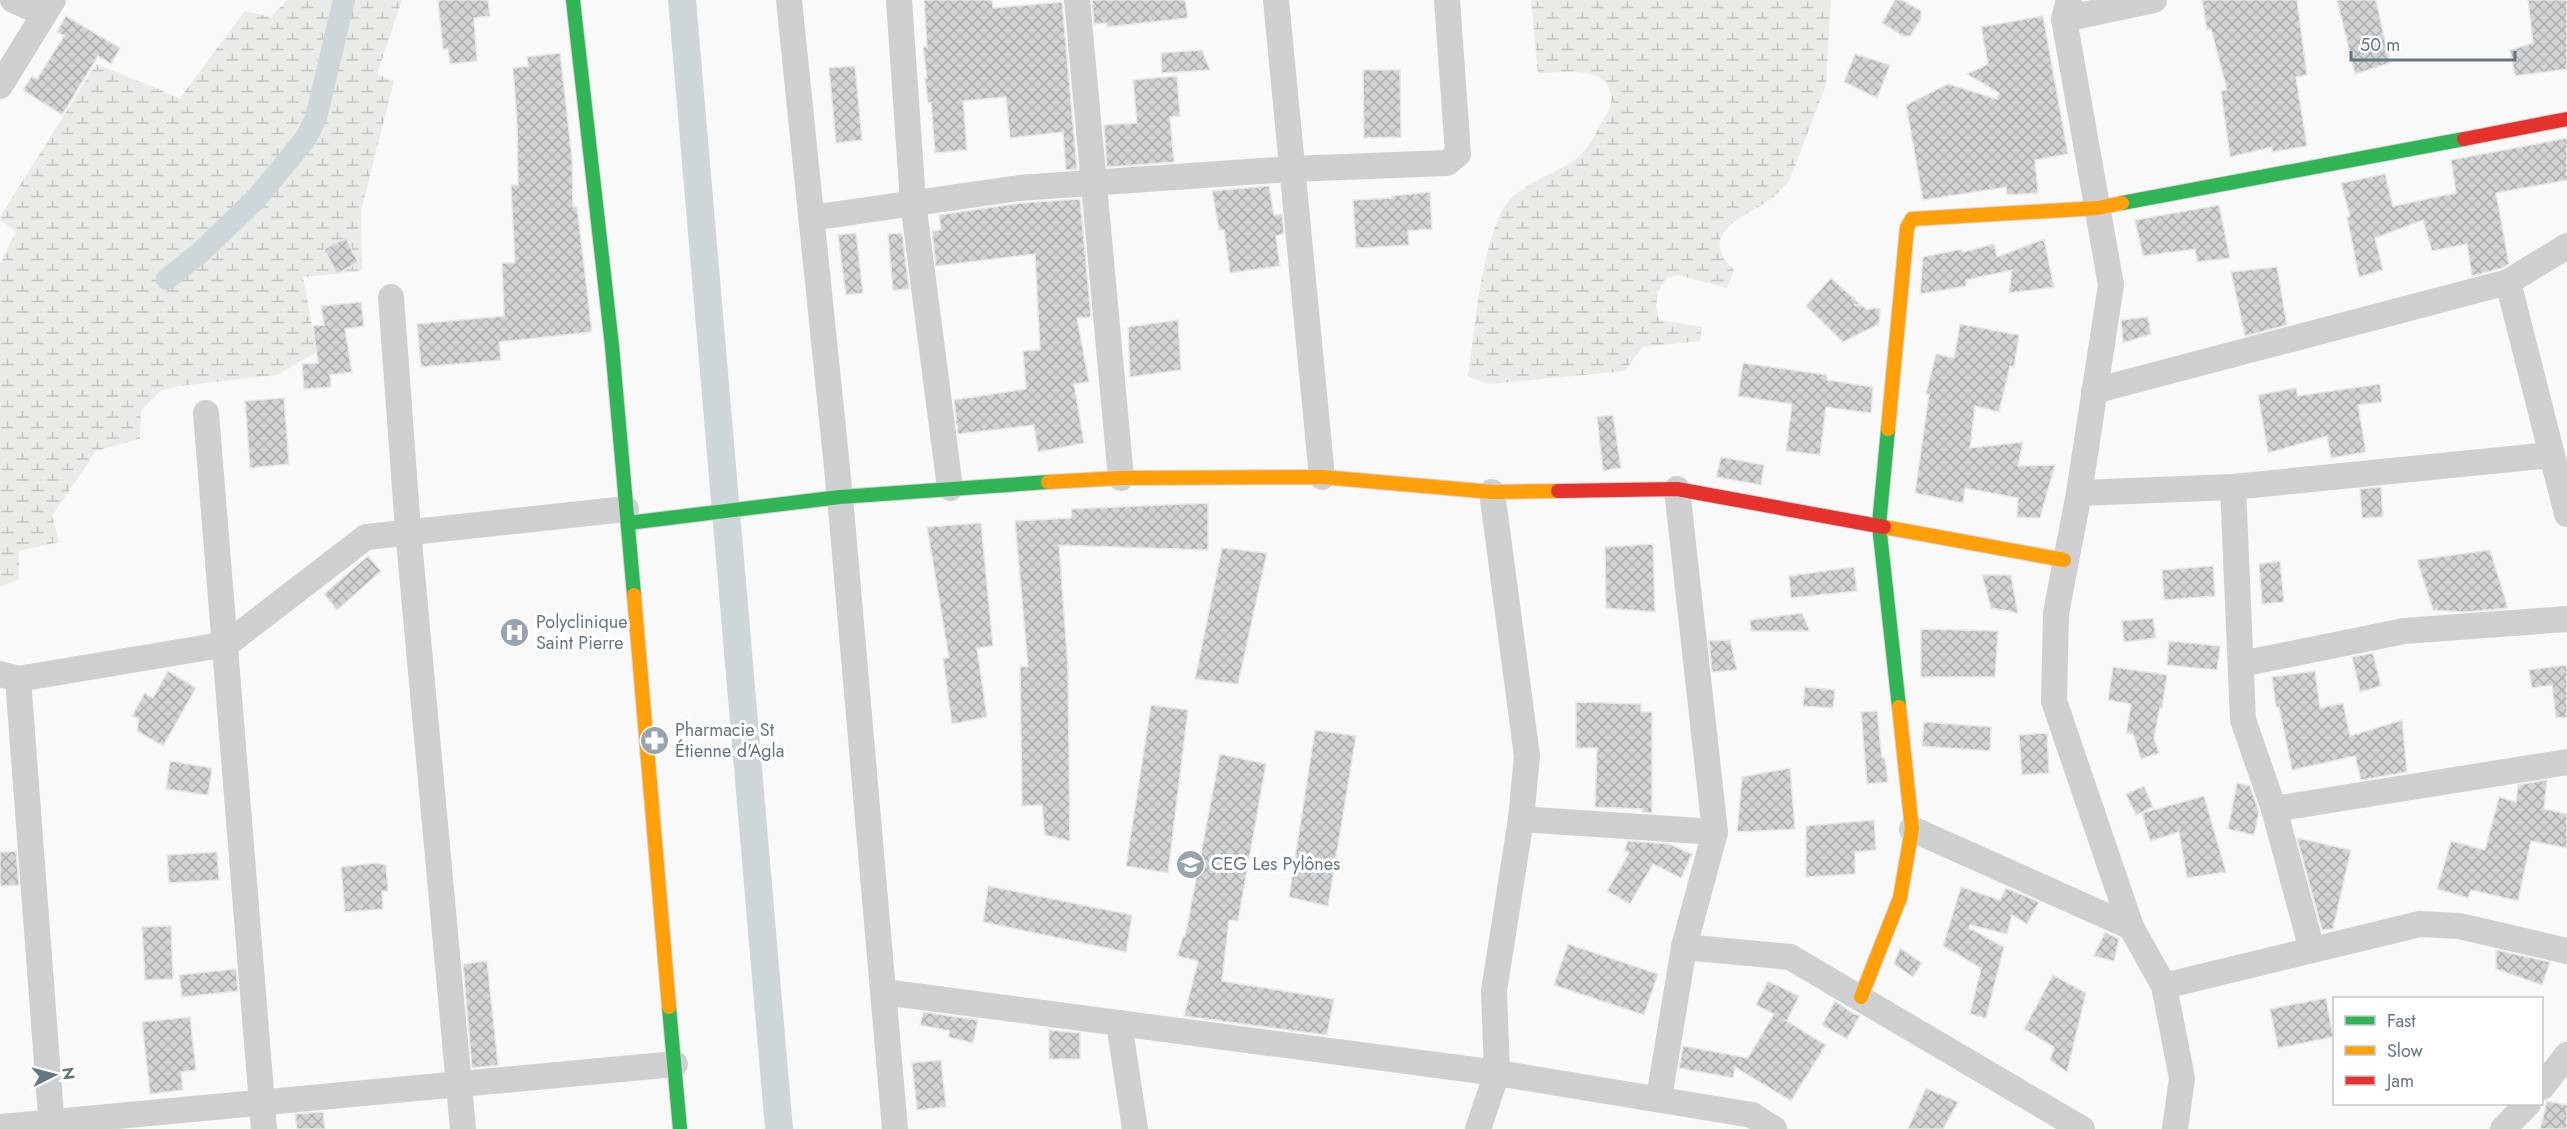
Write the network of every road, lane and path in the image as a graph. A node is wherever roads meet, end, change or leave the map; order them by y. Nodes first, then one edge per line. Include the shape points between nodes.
1 (13, 0) edge
2 (573, 0) edge
3 (789, 0) edge
4 (899, 0) edge
5 (1077, 0) edge
6 (1276, 0) edge
7 (1447, 0) edge
8 (2154, 0) edge
9 (48, 7) edge
10 (2067, 10) edge
11 (0, 86) edge
12 (2567, 119) edge
13 (1291, 169) junction
14 (1095, 184) junction
15 (913, 202) junction
16 (2098, 208) junction
17 (811, 218) junction
18 (2567, 246) edge
19 (2508, 282) junction
20 (391, 297) dead end
21 (2094, 391) junction
22 (206, 413) dead end
23 (2551, 455) junction
24 (1322, 477) junction
25 (1121, 478) junction
26 (2233, 487) junction
27 (950, 488) junction
28 (1677, 489) junction
29 (1492, 492) junction
30 (2079, 494) junction
31 (840, 496) junction
32 (2567, 514) edge
33 (627, 516) junction
34 (1879, 525) junction
35 (408, 530) junction
36 (2064, 560) junction
37 (2567, 619) edge
38 (227, 644) junction
39 (2241, 664) junction
40 (9, 676) edge
41 (2567, 762) edge
42 (2274, 809) junction
43 (1521, 819) junction
44 (1912, 829) junction
45 (1715, 832) junction
46 (2132, 927) junction
47 (1684, 947) junction
48 (2312, 950) junction
49 (2567, 951) edge
50 (2164, 986) junction
51 (885, 992) junction
52 (1861, 997) junction
53 (1119, 1023) junction
54 (2567, 1055) edge
55 (675, 1064) junction
56 (1497, 1073) junction
57 (459, 1084) junction
58 (2543, 1085) edge
59 (1659, 1098) junction
60 (262, 1103) junction
61 (2527, 1105) edge
62 (52, 1126) edge
63 (0, 1127) edge
64 (264, 1129) edge
65 (463, 1129) edge
66 (681, 1129) edge
67 (895, 1129) edge
68 (1135, 1129) edge
69 (1478, 1129) edge
70 (1774, 1129) edge
71 (2082, 1129) edge
72 (2175, 1129) edge
73 (2503, 1129) edge

1 - 9 street
2 - 33 street
3 - 17 street
4 - 15 street
5 - 14 street
6 - 13 street
7 - 13 street via 1458,153 1447,163
8 - 10 street
9 - 11 street
10 - 16 street
12 - 16 street
13 - 14 street
13 - 24 street
14 - 15 street via 1019,188
14 - 25 street
15 - 17 street
15 - 27 street
16 - 21 street via 2111,285
16 - 34 street via 1912,219 1907,228
17 - 31 street
18 - 19 street
19 - 21 street
19 - 23 street
20 - 35 street
21 - 30 street
22 - 38 street
23 - 26 street
23 - 32 street
24 - 25 street
24 - 29 street
25 - 27 street
26 - 30 street
26 - 39 street
27 - 31 street
28 - 29 street
28 - 34 street
28 - 45 street
29 - 43 street via 1527,756
30 - 36 street
31 - 33 street via 712,513
31 - 51 street
33 - 35 street
33 - 55 street
34 - 36 street
34 - 44 street
35 - 38 street via 366,537
35 - 57 street
36 - 46 street via 2056,612 2054,701
37 - 39 street via 2404,631
38 - 40 street
38 - 60 street
39 - 42 street via 2243,720
40 - 62 street
41 - 42 street
42 - 48 street
43 - 45 street
43 - 56 street via 1494,991
44 - 46 street
44 - 52 street via 1900,898
45 - 47 street
46 - 50 street
47 - 52 street via 1790,957
47 - 59 street
48 - 49 street via 2420,924 2459,926
48 - 50 street
50 - 72 street via 2182,1078
51 - 53 street
51 - 67 street
52 - 71 street
53 - 56 street
53 - 68 street
54 - 58 street
55 - 57 street
55 - 66 street
56 - 59 street
56 - 69 street
57 - 60 street
57 - 65 street
59 - 70 street via 1752,1115
60 - 62 street
60 - 64 street
61 - 73 street
62 - 63 street

